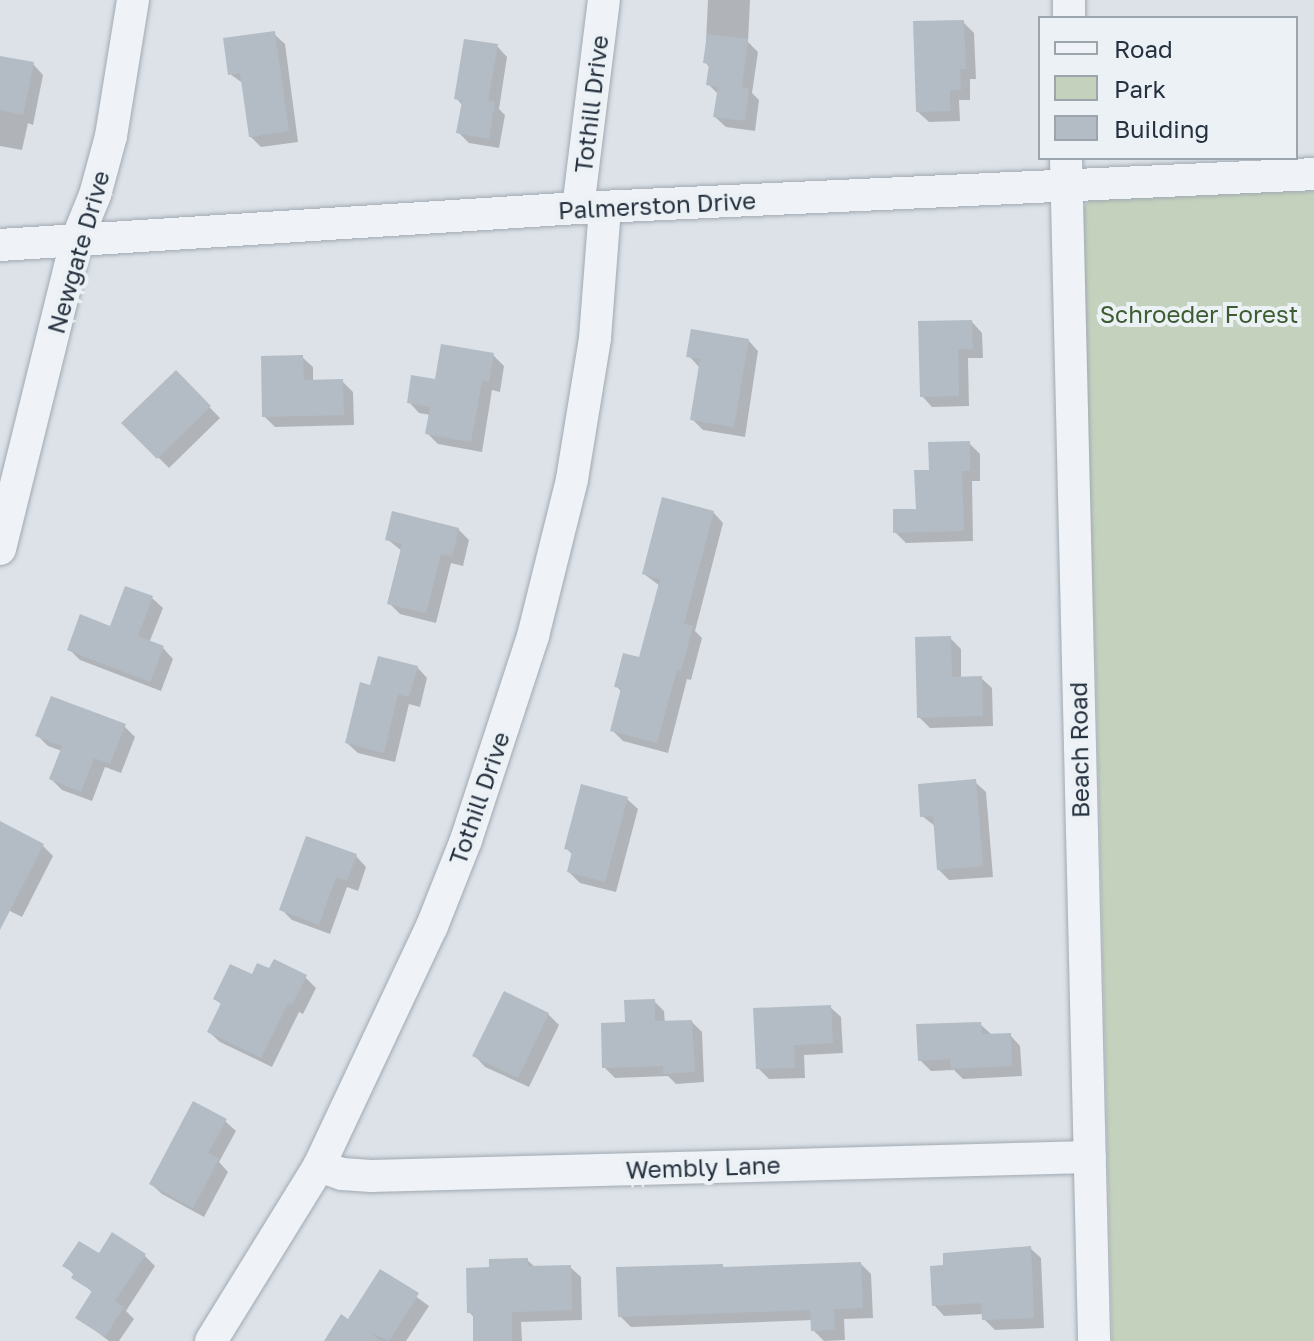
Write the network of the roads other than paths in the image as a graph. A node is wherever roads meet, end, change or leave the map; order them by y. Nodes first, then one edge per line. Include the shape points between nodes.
1 (133, 0) edge
2 (604, 0) edge
3 (1066, 172) edge
4 (1314, 174) edge
5 (592, 208) junction
6 (77, 239) junction
7 (0, 245) edge
8 (0, 549) edge
9 (1090, 1157) junction
10 (319, 1166) junction
11 (211, 1341) edge
12 (1094, 1341) edge

1 - 6 street, Newgate Drive via 111,136
2 - 5 street, Tothill Drive
3 - 4 street, Palmerston Drive
3 - 5 street, Palmerston Drive
3 - 9 street, Beach Road
5 - 6 street, Palmerston Drive
5 - 10 street, Tothill Drive via 601,287 588,387 572,479 533,636 432,926
6 - 7 street, Palmerston Drive
6 - 8 street, Newgate Drive
9 - 10 street, Wembly Lane via 371,1176
9 - 12 street, Beach Road
10 - 11 street, Tothill Drive

